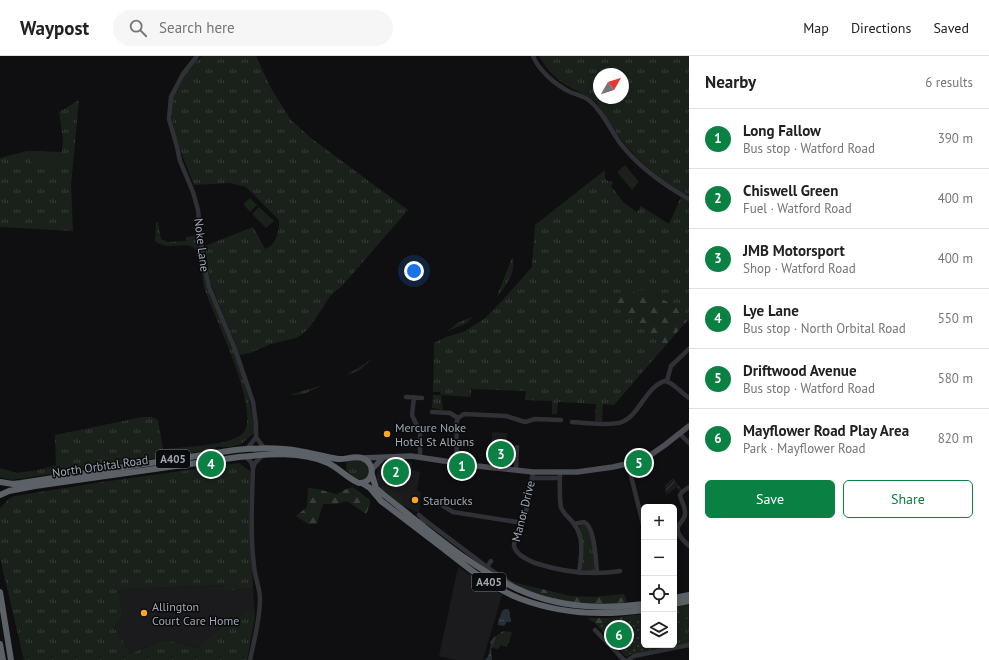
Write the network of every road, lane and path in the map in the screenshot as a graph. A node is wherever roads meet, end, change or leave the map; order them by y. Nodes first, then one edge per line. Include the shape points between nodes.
1 (197, 56) edge
2 (534, 56) edge
3 (689, 199) edge
4 (689, 349) edge
5 (667, 381) junction
6 (406, 397) dead end
7 (414, 398) junction
8 (422, 398) dead end
9 (689, 398) edge
10 (432, 412) dead end
11 (458, 418) junction
12 (561, 420) dead end
13 (572, 422) dead end
14 (689, 426) edge
15 (680, 434) junction
16 (256, 437) junction
17 (689, 443) edge
18 (517, 447) dead end
19 (264, 448) junction
20 (247, 449) junction
21 (263, 455) junction
22 (245, 456) junction
23 (420, 457) junction
24 (346, 458) junction
25 (362, 458) junction
26 (383, 458) junction
27 (454, 462) junction
28 (628, 464) junction
29 (253, 468) junction
30 (516, 470) junction
31 (344, 472) junction
32 (372, 472) junction
33 (532, 475) junction
34 (560, 476) junction
35 (0, 482) edge
36 (362, 483) junction
37 (689, 487) edge
38 (0, 495) edge
39 (440, 504) dead end
40 (641, 516) edge
41 (418, 518) junction
42 (523, 523) junction
43 (574, 524) junction
44 (689, 546) edge
45 (491, 561) dead end
46 (487, 567) junction
47 (620, 571) dead end
48 (579, 573) junction
49 (598, 573) junction
50 (494, 577) junction
51 (517, 589) junction
52 (503, 590) junction
53 (0, 592) edge
54 (689, 595) edge
55 (677, 597) edge
56 (689, 601) edge
57 (677, 603) edge
58 (641, 604) edge
59 (641, 610) edge
60 (595, 630) dead end
61 (0, 644) edge
62 (689, 645) edge
63 (3, 660) edge
64 (11, 660) edge
65 (250, 660) edge
66 (624, 660) edge
67 (628, 660) edge

1 - 16 street, Noke Lane via 171,97 169,119 180,161 198,210 209,287 235,349 253,402
2 - 3 street via 539,66 557,84 592,103 633,157 669,187
4 - 5 street via 672,364
5 - 9 street
5 - 13 street via 658,384 625,421 615,424
6 - 7 street
7 - 8 street
7 - 23 street via 412,415 421,437
10 - 11 street via 450,413
11 - 12 street via 469,414 506,416 526,422 538,419
11 - 27 street
14 - 15 main road
15 - 17 street
15 - 28 main road via 652,454
16 - 19 street
16 - 20 street
18 - 30 street
19 - 20 highway, North Orbital Road / A405
19 - 24 highway, North Orbital Road / A405 via 289,449 339,459
20 - 35 highway, North Orbital Road / A405 via 21,483
21 - 22 highway, North Orbital Road / A405
21 - 29 street
21 - 31 highway, North Orbital Road / A405 via 312,458
22 - 29 street
22 - 38 highway, North Orbital Road / A405 via 35,486
23 - 26 main road
23 - 27 main road
24 - 25 highway
24 - 31 highway via 343,464
25 - 26 main road
25 - 32 highway via 369,463
26 - 32 main road
27 - 30 main road
28 - 34 main road
28 - 40 street
29 - 65 street via 253,560 260,599
30 - 33 main road
31 - 36 highway via 356,482
32 - 36 highway via 368,480
32 - 41 highway, A405 via 374,485 379,491
33 - 34 main road
33 - 42 street, Manor Drive
34 - 43 street via 561,506
36 - 52 highway, A405 via 381,501 453,556
37 - 44 street via 680,495 686,512 677,529
39 - 42 street via 453,512
41 - 46 street via 426,521
41 - 50 highway, A405 via 463,556
42 - 48 street, Manor Drive via 514,542 520,555 555,569
43 - 48 street via 581,544
43 - 49 street via 584,522 589,526
45 - 46 street
46 - 51 street
47 - 49 street
48 - 49 street
50 - 51 highway, A405
50 - 52 highway
51 - 58 highway, A405 via 545,599 576,605 600,607
52 - 59 highway, A405 via 545,607 581,613
53 - 64 highway
54 - 55 highway
56 - 57 highway
60 - 66 street
61 - 63 highway
62 - 67 street via 634,656

